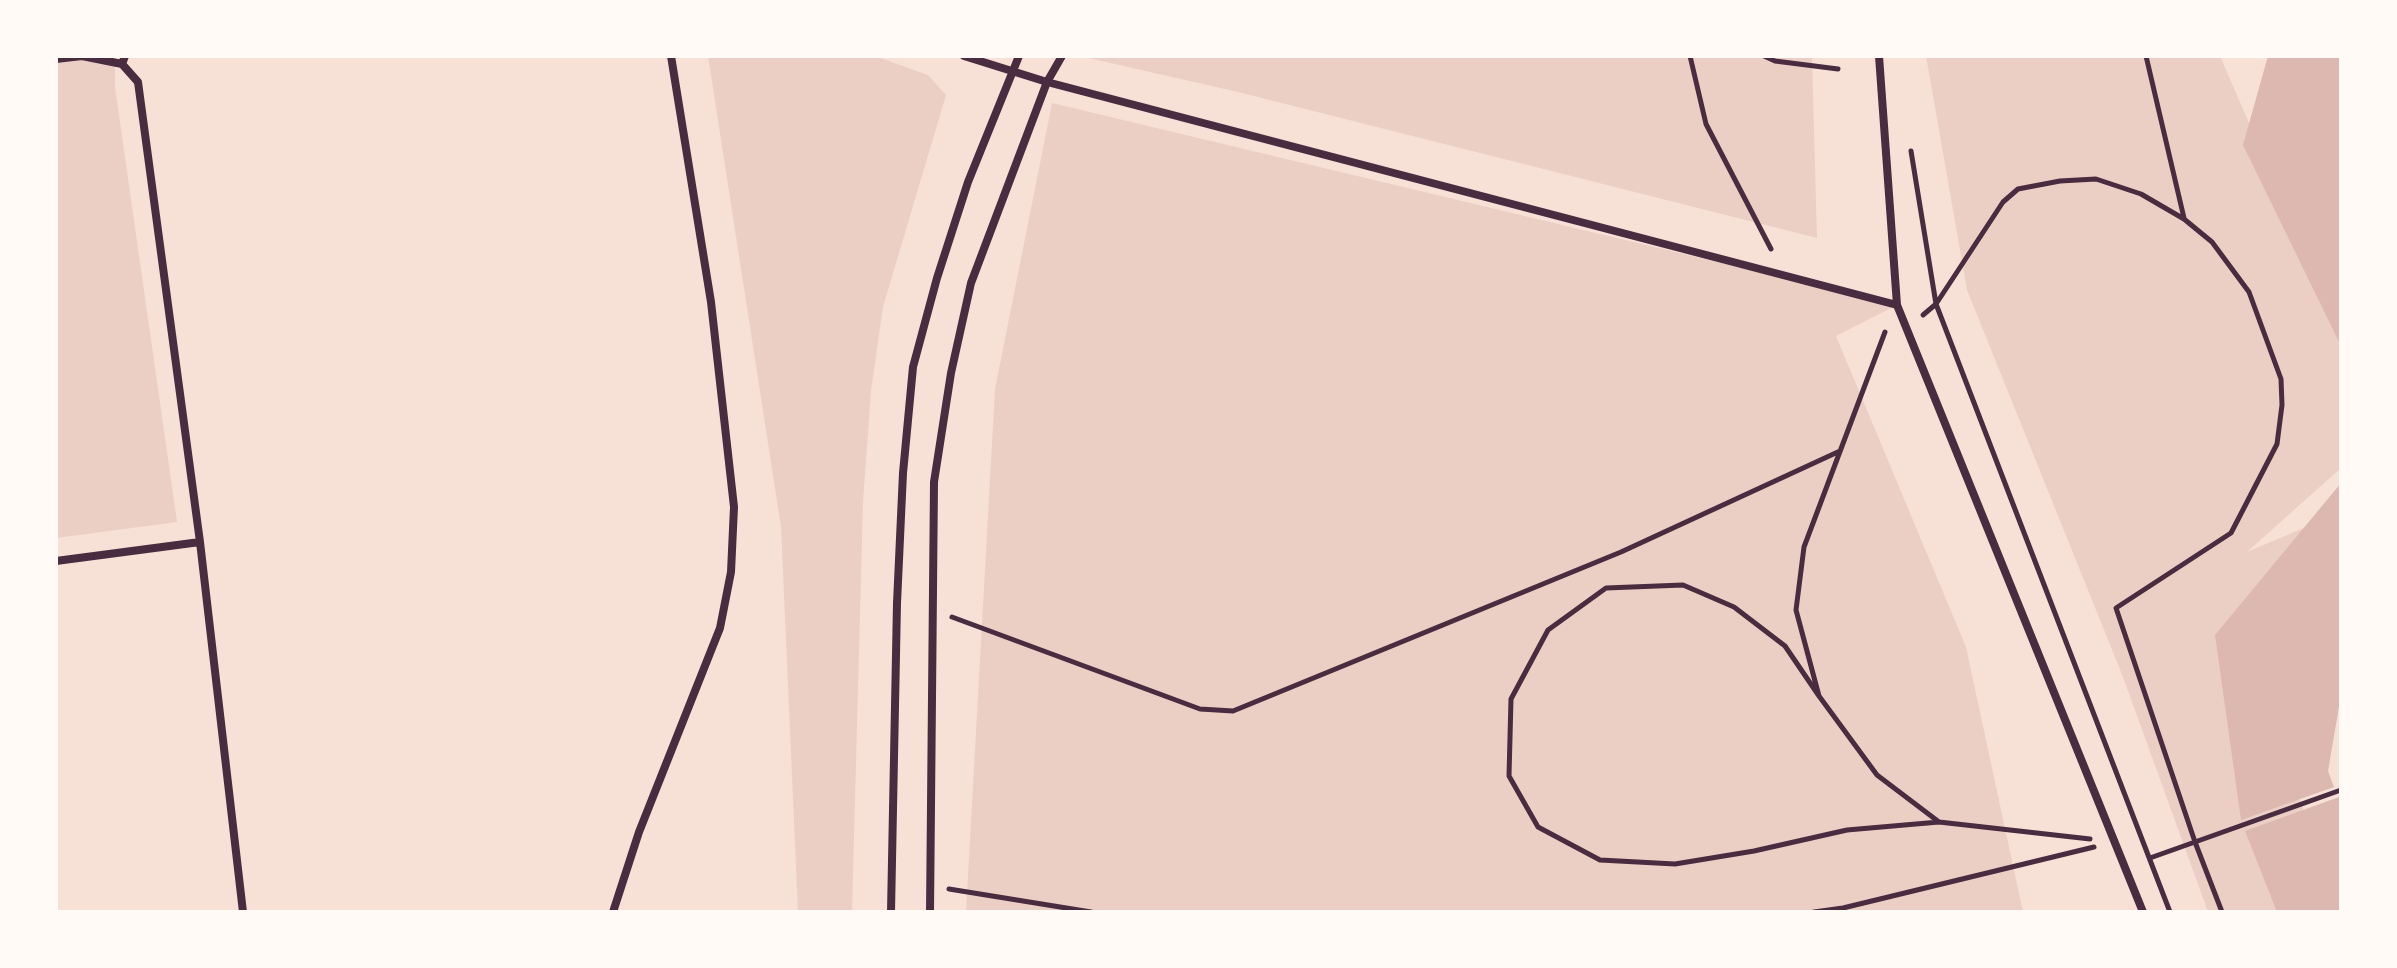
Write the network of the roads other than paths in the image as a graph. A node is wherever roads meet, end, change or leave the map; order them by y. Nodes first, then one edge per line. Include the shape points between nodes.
1 (671, 56) edge
2 (964, 56) edge
3 (1019, 56) edge
4 (1062, 56) edge
5 (1879, 56) edge
6 (56, 59) edge
7 (124, 60) edge
8 (1011, 72) junction
9 (1047, 82) junction
10 (1897, 305) junction
11 (200, 542) junction
12 (56, 561) edge
13 (243, 912) edge
14 (613, 912) edge
15 (891, 912) edge
16 (930, 912) edge
17 (2143, 912) edge

1 - 14 street via 711,302 734,507 731,572 720,628
2 - 8 street
3 - 8 street
4 - 9 street
5 - 10 street
6 - 7 street
7 - 11 street via 138,82
8 - 9 street
8 - 15 street via 968,182 913,367 897,603
9 - 10 street
9 - 16 street via 971,283 934,482
10 - 17 street
11 - 12 street
11 - 13 street

